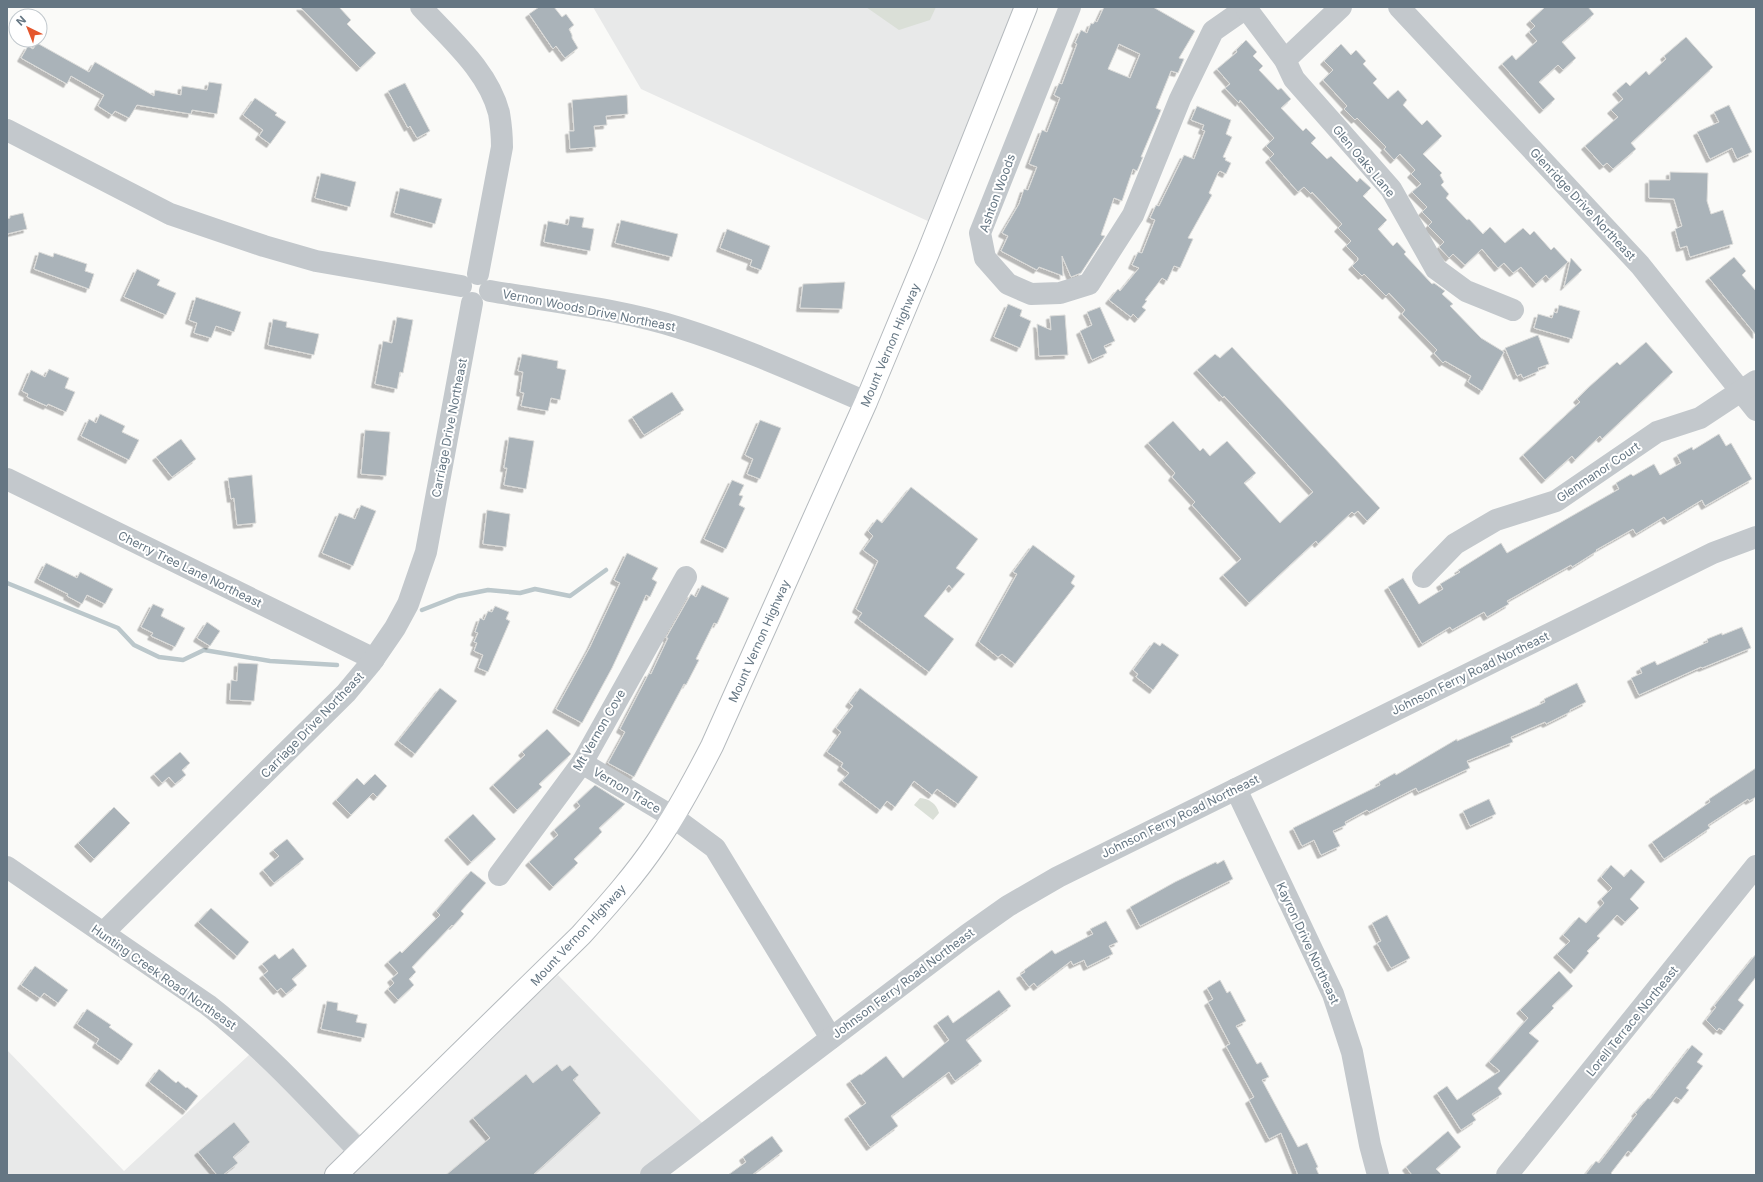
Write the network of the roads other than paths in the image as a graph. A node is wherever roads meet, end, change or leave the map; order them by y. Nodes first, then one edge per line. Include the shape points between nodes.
1 (421, 7) edge
2 (1026, 7) edge
3 (1070, 7) edge
4 (1341, 7) edge
5 (1399, 7) edge
6 (1245, 8) edge
7 (1285, 60) junction
8 (7, 130) edge
9 (475, 288) junction
10 (1513, 310) dead end
11 (1748, 386) edge
12 (866, 402) junction
13 (1756, 410) edge
14 (7, 479) edge
15 (1756, 537) edge
16 (686, 577) dead end
17 (1423, 577) dead end
18 (374, 659) junction
19 (582, 763) junction
20 (1236, 789) junction
21 (673, 817) junction
22 (1756, 866) edge
23 (7, 867) edge
24 (499, 874) dead end
25 (103, 933) junction
26 (831, 1038) junction
27 (360, 1152) junction
28 (336, 1175) edge
29 (651, 1175) edge
30 (1378, 1175) edge
31 (1507, 1175) edge

1 - 9 street, Carriage Drive Northeast via 486,82 502,128 502,147
2 - 12 main road, Mount Vernon Highway
3 - 6 street, Ashton Woods via 980,233 985,258 1008,284 1030,294 1060,293 1089,284 1133,216 1180,99 1213,31
4 - 7 street
5 - 11 street, Glenridge Drive Northeast via 1640,265
6 - 7 street, Glen Oaks Lane
7 - 10 street, Glen Oaks Lane via 1294,80 1391,189 1436,269 1466,291
8 - 9 street, Vernon Woods Drive Northeast via 170,214 264,246 316,261
9 - 12 street, Vernon Woods Drive Northeast via 623,314 679,328 738,348
9 - 18 street, Carriage Drive Northeast via 426,552 408,604
11 - 13 street, Glenridge Drive Northeast
11 - 17 street, Glenmanor Court via 1700,418 1657,432 1556,501 1496,520 1455,544
12 - 21 main road, Mount Vernon Highway via 712,746
14 - 18 street, Cherry Tree Lane Northeast
15 - 20 street, Johnson Ferry Road Northeast via 1713,554
16 - 19 street, Mt Vernon Cove
18 - 25 street, Carriage Drive Northeast via 346,692
19 - 21 street, Vernon Trace
19 - 24 street, Mt Vernon Cove
20 - 26 street, Johnson Ferry Road Northeast via 1068,871 1008,906
20 - 30 street, Kayron Drive Northeast via 1333,994 1352,1052
21 - 26 street, Vernon Trace via 715,848
21 - 27 main road, Mount Vernon Highway via 620,893 581,935
22 - 31 street, Lorell Terrace Northeast
23 - 25 street, Hunting Creek Road Northeast
25 - 27 street, Hunting Creek Road Northeast via 238,1028
26 - 29 street, Johnson Ferry Road Northeast
27 - 28 main road, Mount Vernon Highway

